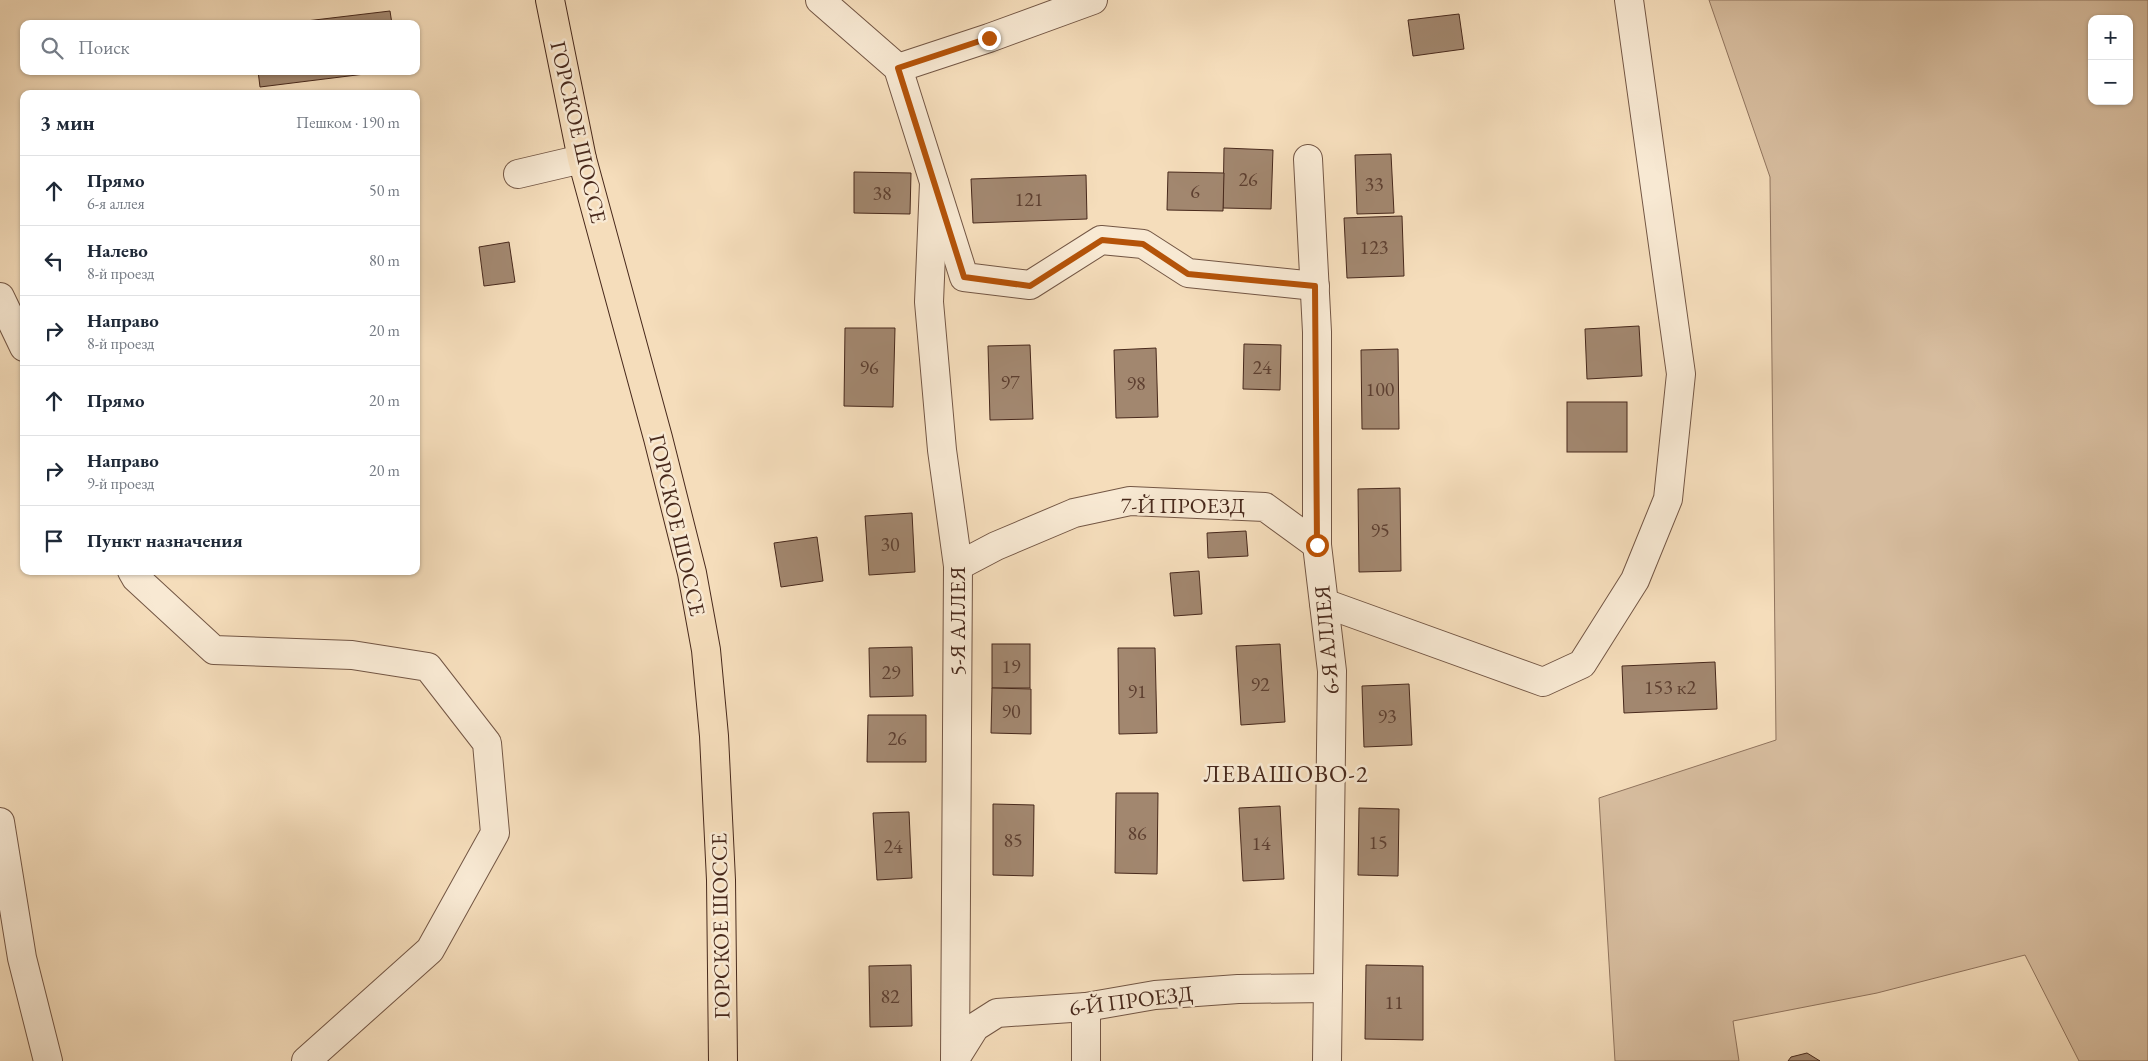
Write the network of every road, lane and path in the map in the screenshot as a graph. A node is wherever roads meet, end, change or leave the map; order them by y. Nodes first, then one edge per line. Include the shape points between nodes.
1 (550, 0) edge
2 (820, 0) edge
3 (1093, 0) edge
4 (1629, 0) edge
5 (898, 68) junction
6 (582, 159) junction
7 (1308, 159) dead end
8 (518, 174) dead end
9 (934, 183) junction
10 (1315, 286) junction
11 (0, 298) edge
12 (20, 338) edge
13 (1317, 545) junction
14 (958, 566) junction
15 (134, 575) edge
16 (1324, 603) junction
17 (0, 822) edge
18 (1328, 988) junction
19 (1086, 1008) junction
20 (955, 1060) edge
21 (48, 1061) edge
22 (306, 1061) edge
23 (723, 1061) edge
24 (1086, 1061) edge
25 (1327, 1061) edge

1 - 6 main road, ГОРСКОЕ ШОССЕ
2 - 5 street
3 - 5 street
4 - 16 street via 1682,374 1668,499 1635,580 1582,664 1543,682
5 - 9 street
6 - 8 street
6 - 23 main road, ГОРСКОЕ ШОССЕ via 692,573 706,650 721,880
7 - 10 street, 6-Я АЛЛЕЯ
9 - 10 street via 964,277 1030,286 1102,240 1143,244 1188,274
9 - 14 street, 5-Я АЛЛЕЯ via 929,302 942,450
10 - 13 street, 6-Я АЛЛЕЯ
11 - 12 street
13 - 14 street, 7-Й ПРОЕЗД via 1265,506 1130,500 1074,513
13 - 16 street, 6-Я АЛЛЕЯ
14 - 20 street, 5-Я АЛЛЕЯ
15 - 22 street via 214,650 352,655 428,667 487,742 495,833 430,950
16 - 18 street, 6-Я АЛЛЕЯ via 1332,671
17 - 21 street via 22,958
18 - 19 street, 6-Й ПРОЕЗД via 1155,995
18 - 25 street, 6-Я АЛЛЕЯ
19 - 20 street, 6-Й ПРОЕЗД via 997,1013 975,1027
19 - 24 street

